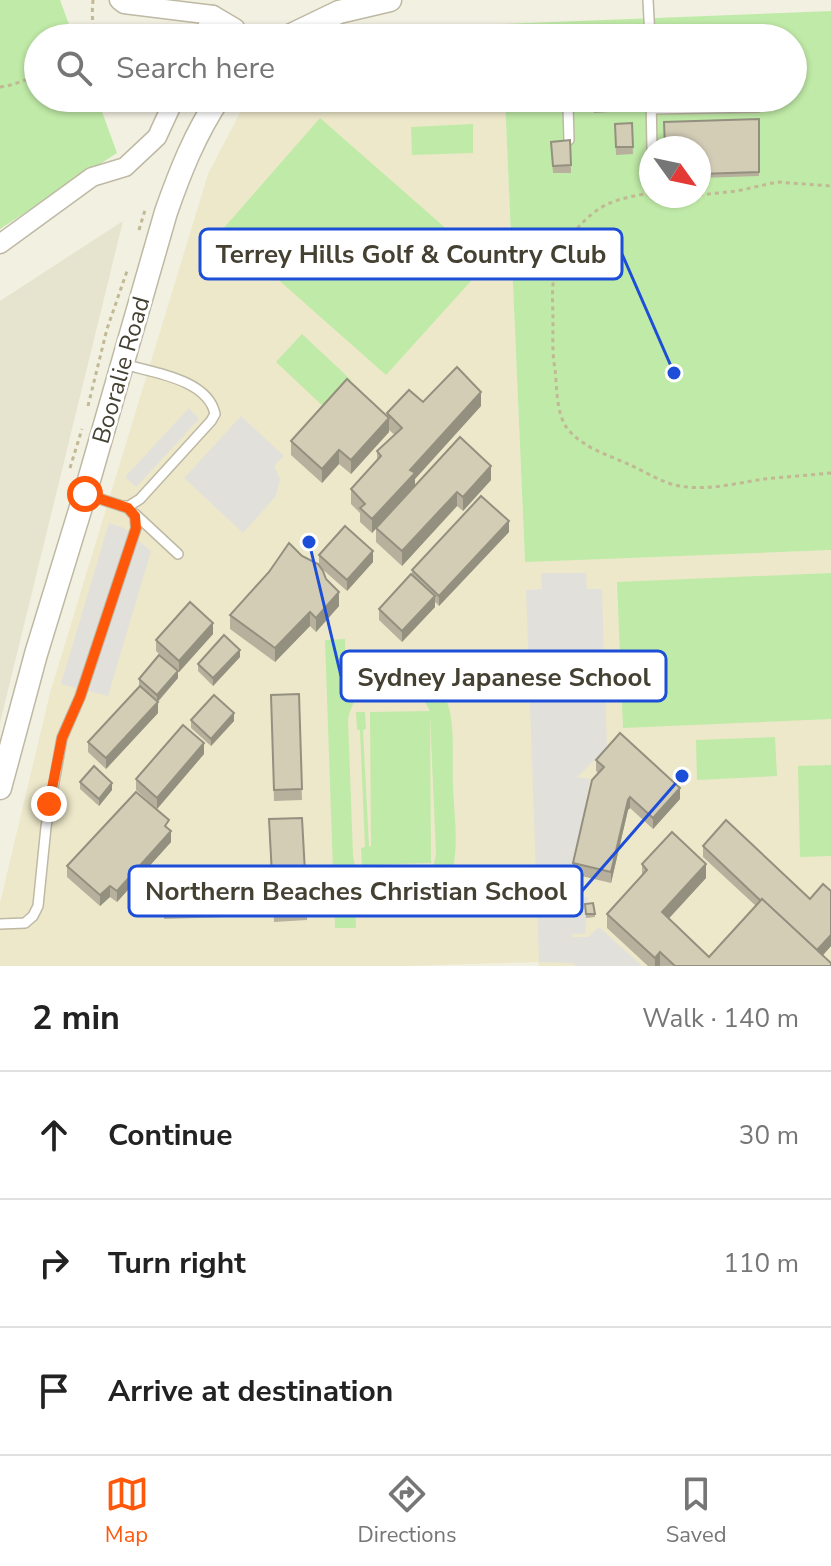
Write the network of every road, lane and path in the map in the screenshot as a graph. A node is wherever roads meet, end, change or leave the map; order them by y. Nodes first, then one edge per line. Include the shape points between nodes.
1 (93, 0) edge
2 (119, 0) edge
3 (390, 0) edge
4 (648, 0) edge
5 (213, 15) junction
6 (94, 24) edge
7 (209, 24) edge
8 (228, 24) edge
9 (314, 24) edge
10 (649, 24) edge
11 (24, 80) edge
12 (0, 87) edge
13 (169, 112) edge
14 (210, 112) edge
15 (568, 112) edge
16 (652, 112) edge
17 (652, 136) edge
18 (569, 140) edge
19 (831, 186) edge
20 (711, 194) edge
21 (639, 196) edge
22 (0, 244) edge
23 (123, 364) junction
24 (831, 473) edge
25 (85, 494) junction
26 (122, 506) junction
27 (132, 512) junction
28 (178, 554) dead end
29 (0, 788) edge
30 (0, 924) edge

1 - 6 path
2 - 5 street
3 - 9 street
4 - 10 lane
5 - 7 street
5 - 8 street
11 - 12 path
13 - 22 street via 157,137 125,167 92,177
14 - 23 street, Booralie Road via 166,212
15 - 18 lane
16 - 17 lane
19 - 20 path via 777,182
21 - 24 path via 599,208 573,235 555,269 554,362 563,421 597,451 680,486 718,487
23 - 25 street, Booralie Road
23 - 26 lane via 191,385 210,401 215,414 140,499
25 - 26 lane
25 - 29 street, Booralie Road
26 - 27 lane
27 - 28 lane
27 - 30 lane via 136,528 62,738 36,911 25,923

